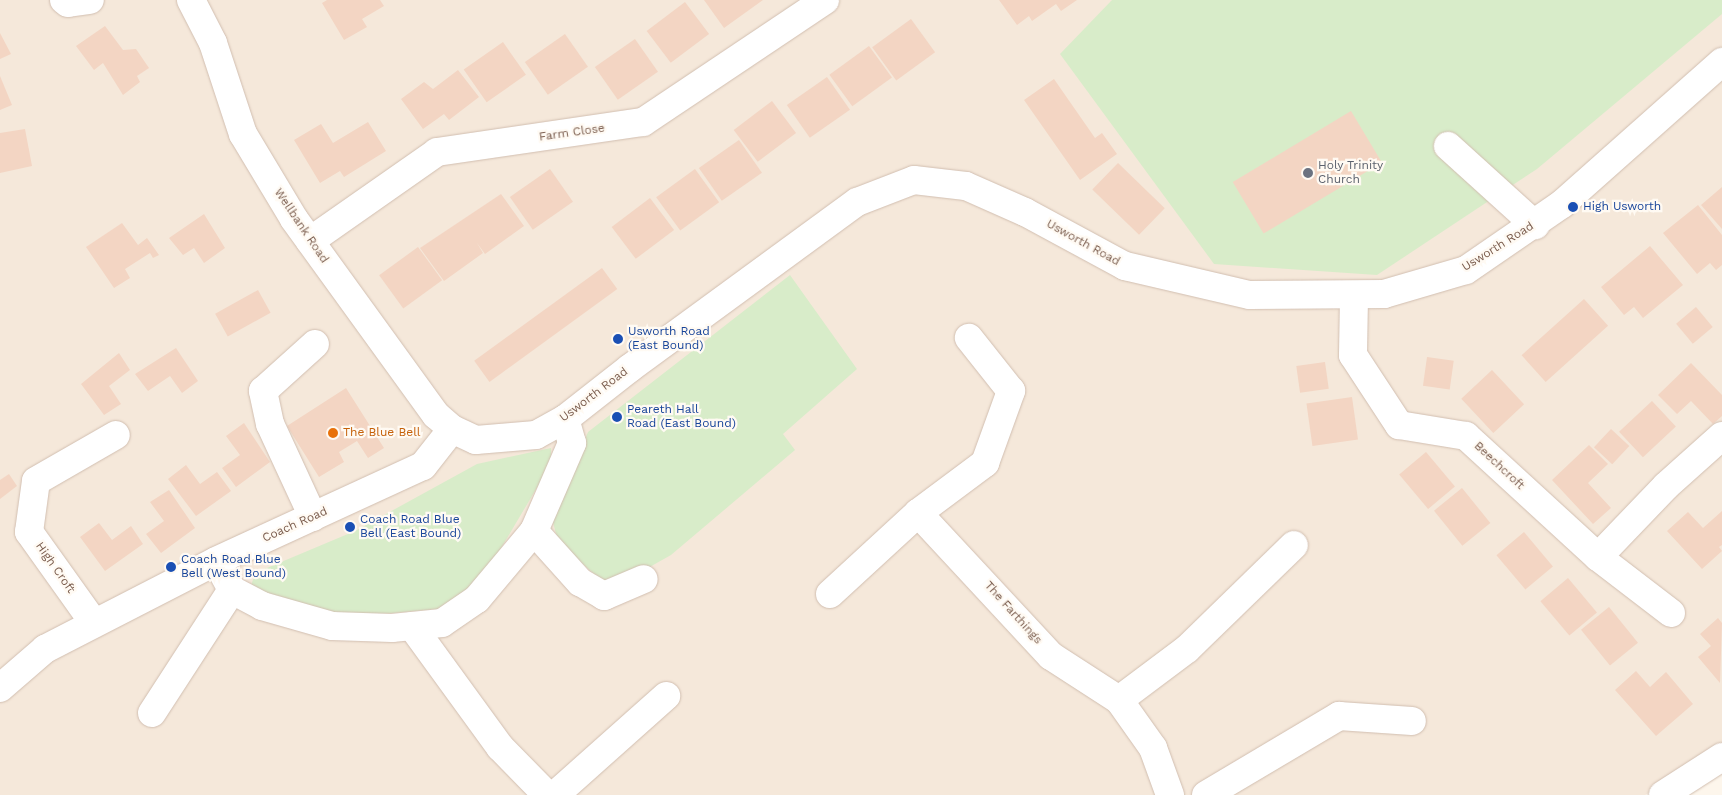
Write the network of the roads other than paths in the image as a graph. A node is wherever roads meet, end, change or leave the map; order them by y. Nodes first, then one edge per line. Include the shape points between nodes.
1 (64, 0) edge
2 (90, 0) edge
3 (191, 0) edge
4 (825, 0) edge
5 (1722, 62) edge
6 (1448, 146) dead end
7 (1535, 225) junction
8 (310, 241) junction
9 (1354, 297) junction
10 (969, 338) dead end
11 (316, 344) dead end
12 (566, 419) junction
13 (452, 429) junction
14 (116, 434) dead end
15 (1722, 436) edge
16 (918, 513) junction
17 (313, 518) junction
18 (534, 531) junction
19 (1294, 545) dead end
20 (1598, 557) junction
21 (216, 560) junction
22 (644, 579) dead end
23 (232, 590) junction
24 (830, 594) dead end
25 (1671, 613) dead end
26 (94, 623) junction
27 (412, 626) junction
28 (0, 688) edge
29 (666, 696) dead end
30 (1119, 700) junction
31 (152, 713) dead end
32 (1412, 721) dead end
33 (1722, 757) edge
34 (547, 795) edge
35 (555, 795) edge
36 (1170, 795) edge
37 (1206, 795) edge
38 (1663, 795) edge

1 - 2 street via 68,3
3 - 8 street, Wellbank Road via 213,43 243,134
4 - 8 street, Farm Close via 644,122 437,152
5 - 7 street, Usworth Road
6 - 7 street
7 - 9 street, Usworth Road via 1466,270 1384,294
8 - 13 street, Wellbank Road via 436,415
9 - 12 street, Usworth Road via 1250,295 1125,266 1025,212 966,186 914,180 857,202 630,368
9 - 20 street, Beechcroft via 1354,355 1399,425 1466,436
10 - 16 street via 1011,391 985,463
11 - 17 street via 263,391 270,424
12 - 13 street, Usworth Road via 536,435 506,438 476,440
12 - 18 street via 572,443
13 - 17 street, Coach Road via 423,466
14 - 26 street, High Croft via 36,481 29,532
15 - 20 street via 1666,486
16 - 24 street
16 - 30 street, The Farthings via 1051,656
17 - 21 street, Coach Road
18 - 22 street via 580,582 604,596
18 - 27 street via 477,599 442,623
19 - 30 street via 1187,649
20 - 25 street, Beechcroft
21 - 23 street
21 - 26 street, Coach Road
23 - 27 street via 262,606 332,626
23 - 31 street
26 - 28 street, Coach Road via 45,649
27 - 34 street via 500,747
29 - 35 street
30 - 36 street, The Farthings via 1152,748
32 - 37 street via 1339,716
33 - 38 street

